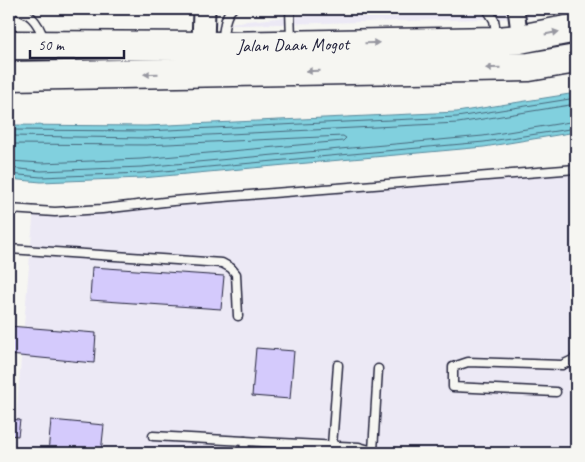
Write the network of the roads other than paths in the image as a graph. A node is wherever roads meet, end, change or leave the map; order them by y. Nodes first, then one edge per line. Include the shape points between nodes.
1 (9, 9) edge
2 (204, 9) edge
3 (232, 9) edge
4 (290, 9) edge
5 (487, 9) edge
6 (516, 9) edge
7 (576, 28) edge
8 (509, 40) junction
9 (292, 44) junction
10 (9, 45) edge
11 (45, 45) junction
12 (213, 45) junction
13 (576, 59) edge
14 (9, 76) edge
15 (576, 169) edge
16 (9, 209) edge
17 (9, 249) edge
18 (238, 316) dead end
19 (576, 356) edge
20 (338, 365) dead end
21 (378, 369) dead end
22 (556, 392) dead end
23 (153, 436) dead end
24 (245, 441) junction
25 (332, 446) junction
26 (375, 452) edge
27 (244, 453) edge

1 - 11 lane via 35,19
2 - 12 street
3 - 12 lane via 223,33
4 - 9 lane
5 - 8 lane
6 - 8 street
8 -> 7 highway, Jalan Daan Mogot
9 -> 8 highway, Jalan Daan Mogot
9 - 12 highway, Jalan Daan Mogot
10 - 11 highway, Jalan Daan Mogot
11 - 12 highway, Jalan Daan Mogot
13 -> 14 highway, Jalan Daan Mogot via 529,67
15 - 16 lane via 102,209 55,212
17 - 18 lane via 222,263 236,274
19 - 22 lane via 562,365 468,362 453,367 452,386
20 - 25 lane
21 - 26 lane
23 - 24 lane
24 - 25 lane
24 - 27 lane
25 - 26 lane

